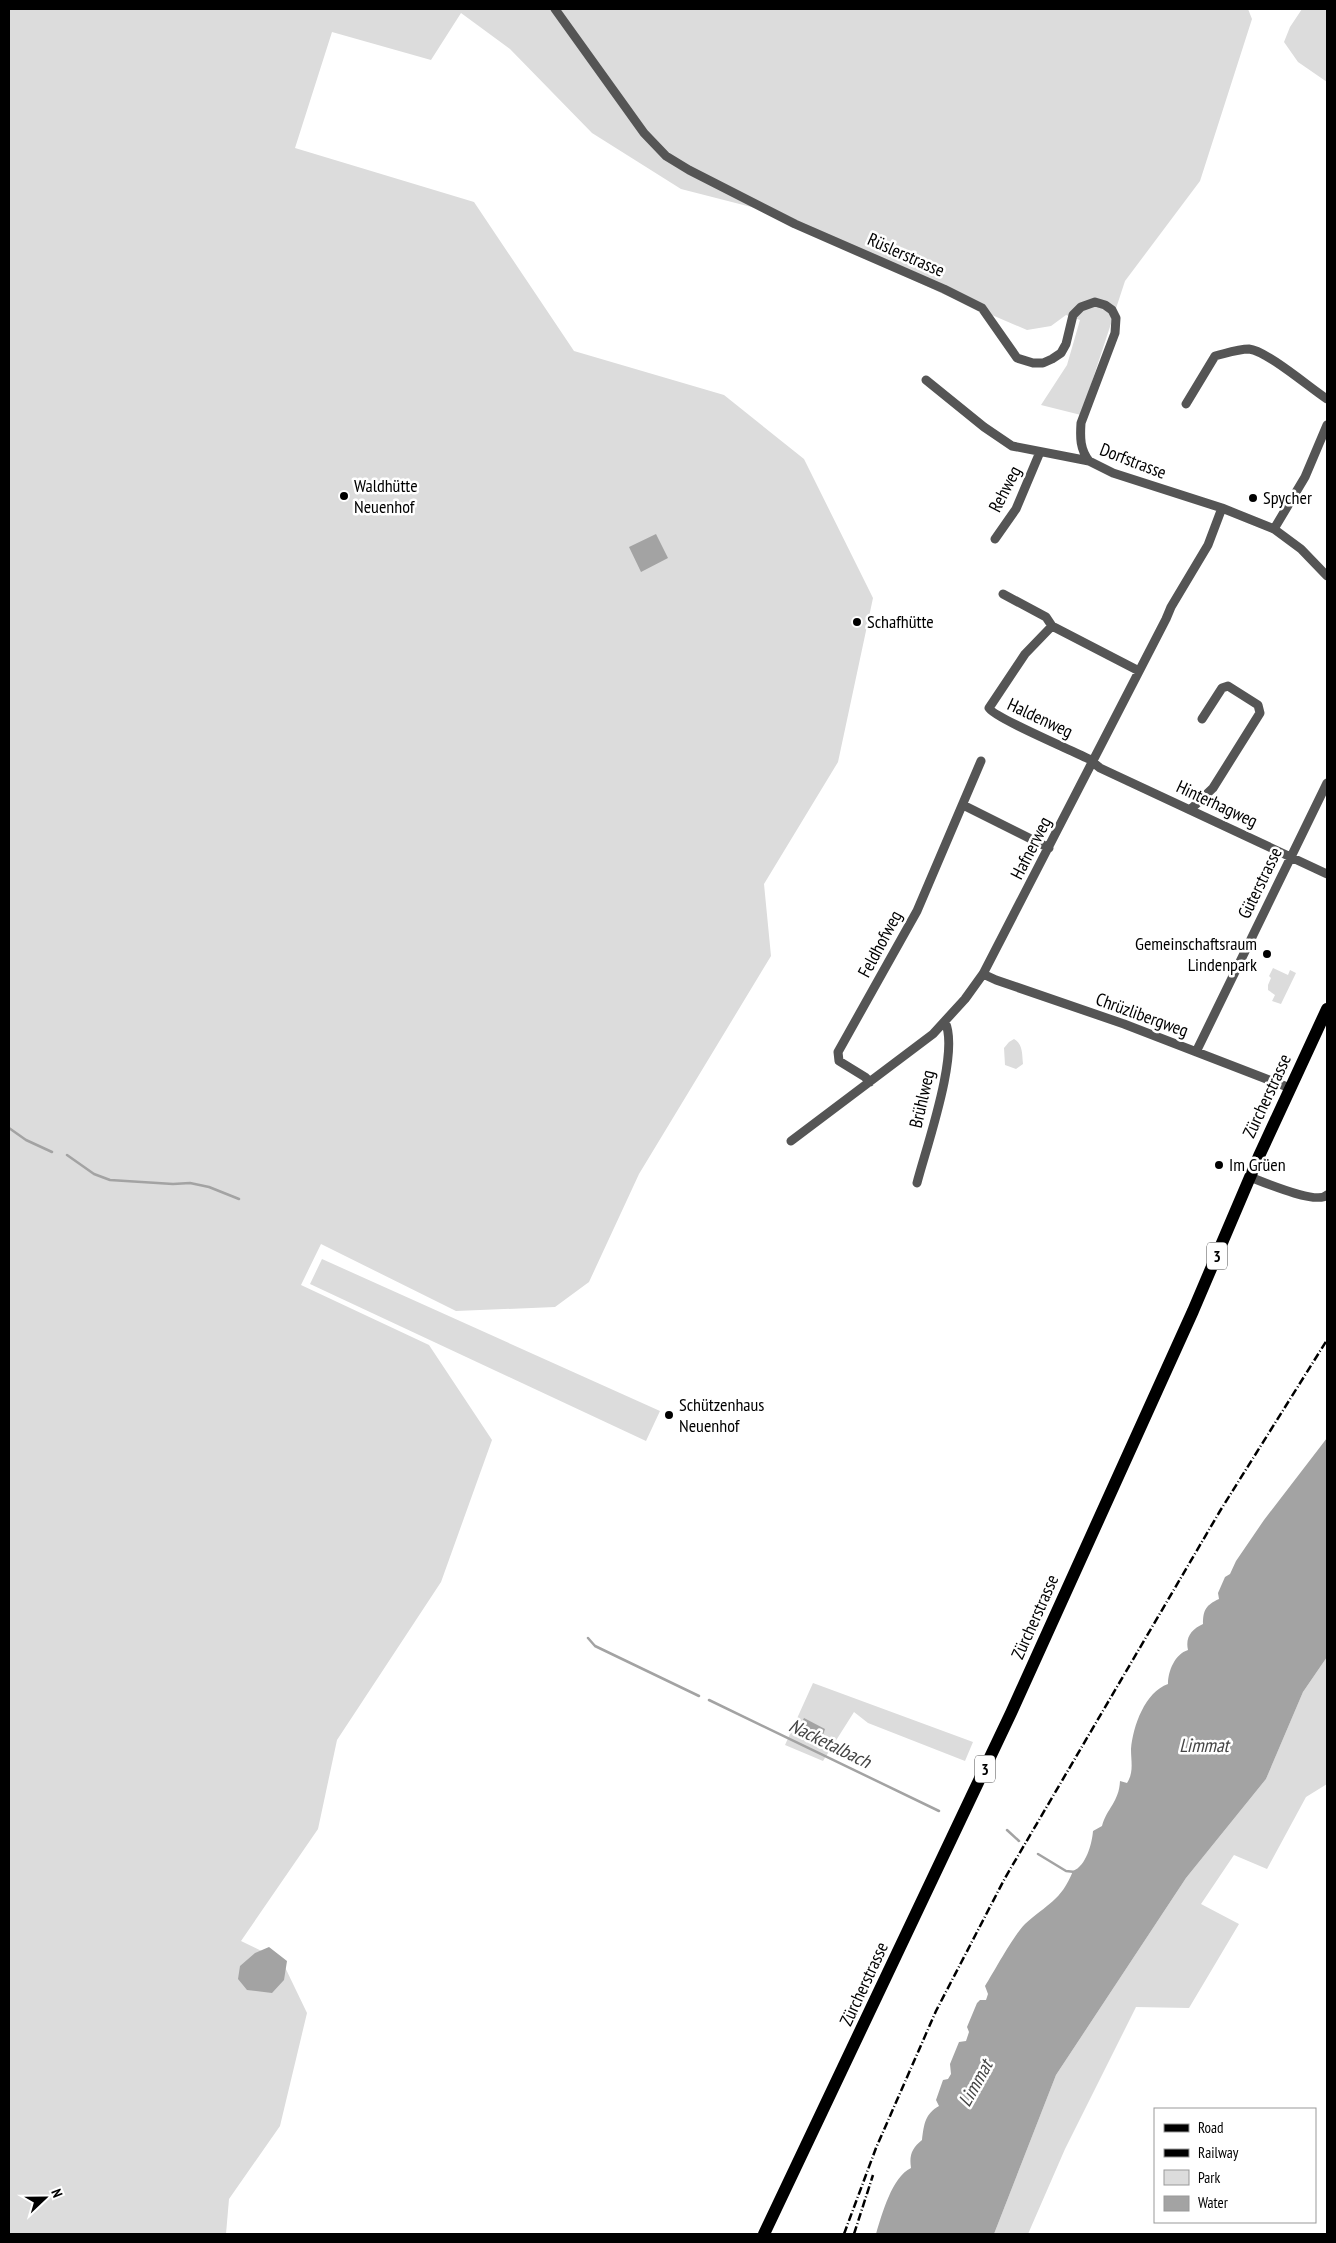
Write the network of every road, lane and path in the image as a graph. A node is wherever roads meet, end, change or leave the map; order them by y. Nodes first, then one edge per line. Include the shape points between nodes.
1 (555, 9) edge
2 (926, 380) dead end
3 (1327, 400) edge
4 (1186, 404) dead end
5 (1327, 425) edge
6 (1040, 452) junction
7 (1089, 461) junction
8 (1222, 508) junction
9 (1274, 529) junction
10 (995, 539) dead end
11 (1327, 576) edge
12 (1003, 594) dead end
13 (1052, 626) junction
14 (1139, 672) junction
15 (1202, 719) dead end
16 (981, 761) dead end
17 (1092, 762) junction
18 (1327, 783) edge
19 (963, 805) junction
20 (1191, 809) junction
21 (1049, 848) junction
22 (1292, 857) junction
23 (1327, 874) edge
24 (983, 974) junction
25 (1327, 1009) edge
26 (945, 1022) junction
27 (1196, 1052) junction
28 (870, 1082) junction
29 (1290, 1088) junction
30 (791, 1141) dead end
31 (1250, 1177) junction
32 (917, 1183) dead end
33 (1327, 1195) edge
34 (764, 2234) edge

1 - 7 street, Rüslerstrasse via 644,133 666,156 796,224 982,308 1017,358 1033,364 1052,359 1061,353 1073,315 1081,307 1095,302 1112,310 1116,318 1115,333 1081,424 1082,452
2 - 6 street, Dorfstrasse via 1012,446
3 - 4 street via 1264,355 1241,349 1216,356
5 - 9 street via 1305,477
6 - 7 street, Dorfstrasse
6 - 10 street, Rehweg via 1016,509
7 - 8 street, Dorfstrasse via 1140,483
8 - 9 street, Dorfstrasse
8 - 14 street, Hafnerweg via 1208,545 1171,607
9 - 11 street, Dorfstrasse via 1302,549
12 - 13 street via 1046,617
13 - 14 street
13 - 17 street, Haldenweg via 1025,654 989,708 991,713 1005,721
14 - 17 street, Hafnerweg
15 - 20 street via 1222,688 1228,686 1258,705 1260,713 1214,788
16 - 19 street, Feldhofweg
17 - 20 street, Hinterhagweg
17 - 21 street, Hafnerweg
18 - 22 street, Güterstrasse
19 - 21 street
19 - 28 street, Feldhofweg via 917,911 838,1052 839,1061
20 - 22 street, Hinterhagweg
21 - 24 street, Hafnerweg
22 - 23 street, Hinterhagweg
22 - 27 street, Güterstrasse
24 - 26 street, Hafnerweg
24 - 27 street, Chrüzlibergweg
25 - 29 main road, Zürcherstrasse / 3
26 - 28 street, Hafnerweg
26 - 32 street, Brühlweg via 949,1031 948,1056
27 - 29 street, Chrüzlibergweg
28 - 30 street, Hafnerweg
29 - 31 main road, Zürcherstrasse / 3
31 - 33 street via 1320,1199
31 - 34 main road, Zürcherstrasse / 3 via 1193,1312 1011,1713

